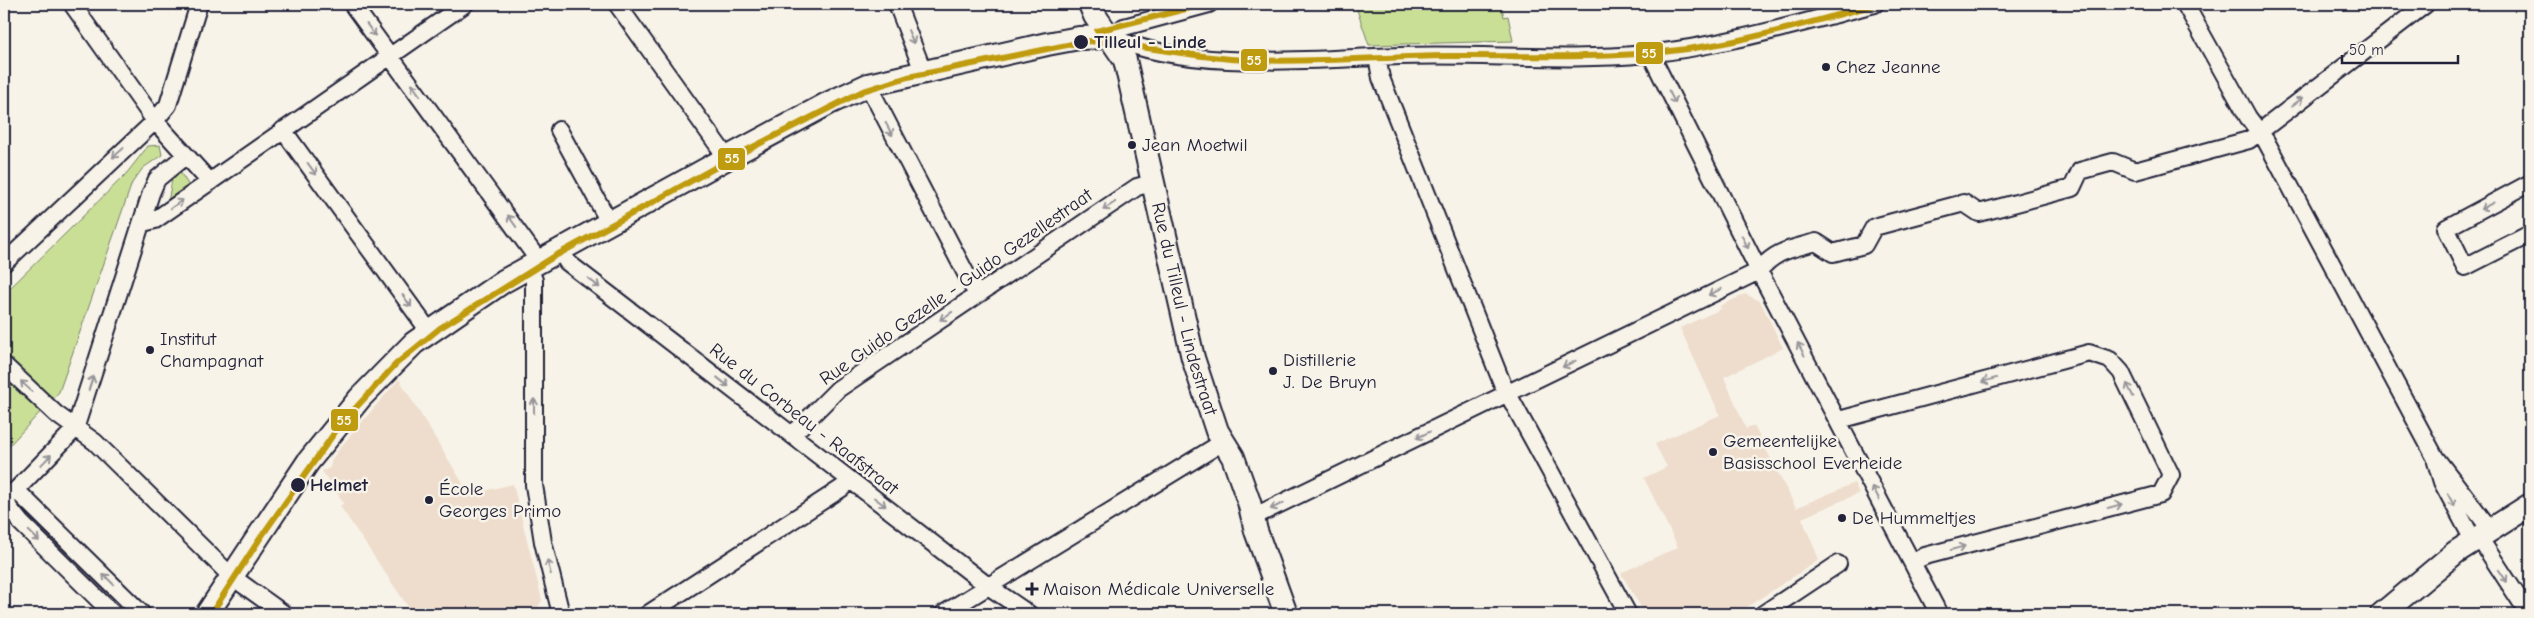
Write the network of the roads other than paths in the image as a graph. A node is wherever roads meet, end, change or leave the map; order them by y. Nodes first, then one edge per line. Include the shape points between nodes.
1 (72, 4) edge
2 (200, 4) edge
3 (352, 4) edge
4 (465, 4) edge
5 (617, 4) edge
6 (897, 4) edge
7 (1090, 4) edge
8 (1209, 4) edge
9 (1875, 4) edge
10 (2185, 4) edge
11 (2426, 4) edge
12 (1110, 37) junction
13 (1650, 53) junction
14 (391, 56) junction
15 (1377, 57) junction
16 (924, 71) junction
17 (868, 85) junction
18 (154, 121) junction
19 (283, 130) junction
20 (559, 130) dead end
21 (2259, 132) junction
22 (186, 156) junction
23 (726, 158) junction
24 (210, 182) junction
25 (1152, 183) junction
26 (2530, 183) edge
27 (609, 222) junction
28 (143, 223) junction
29 (2530, 234) edge
30 (560, 249) junction
31 (4, 263) edge
32 (534, 264) junction
33 (1759, 270) junction
34 (977, 295) junction
35 (429, 331) junction
36 (4, 364) edge
37 (1508, 394) junction
38 (1839, 420) junction
39 (75, 429) junction
40 (792, 435) junction
41 (1223, 442) junction
42 (850, 480) junction
43 (7, 495) edge
44 (2530, 505) edge
45 (1253, 517) junction
46 (2480, 535) junction
47 (1912, 562) junction
48 (1838, 564) dead end
49 (231, 576) junction
50 (988, 586) junction
51 (113, 614) edge
52 (142, 614) edge
53 (207, 614) edge
54 (284, 614) edge
55 (561, 614) edge
56 (648, 614) edge
57 (943, 614) edge
58 (1029, 614) edge
59 (1286, 614) edge
60 (1628, 614) edge
61 (1762, 614) edge
62 (1939, 614) edge
63 (2382, 614) edge
64 (2529, 614) edge

1 - 18 street
2 - 18 street via 168,105
3 -> 14 street
4 - 14 street
5 - 23 street
6 -> 16 street
7 - 12 street, Rue du Tilleul - Lindestraat
8 - 12 street via 1124,26
9 - 13 street via 1732,40
10 - 21 street
21 -> 11 street
12 - 15 street via 1136,47 1199,56 1273,60
12 - 16 street via 1071,39
12 - 25 street, Rue du Tilleul - Lindestraat via 1125,60
13 - 15 street via 1591,57
13 -> 33 street
14 - 19 street
32 -> 14 street
15 - 37 street via 1380,78
16 - 17 street
17 - 23 street
17 -> 34 street
18 - 22 street
18 -> 31 street
19 - 24 street
19 -> 35 street
20 - 27 street
21 - 33 street via 2250,140 2135,171 2113,162 2080,171 2072,188 1978,213 1964,203 1874,227 1864,245 1833,253 1816,242 1808,244 1769,258
21 - 46 street via 2435,457 2442,482
22 - 24 street
22 - 28 street via 158,179
23 - 27 street
28 -> 24 street via 155,220
25 -> 34 street, Rue Guido Gezelle - Guido Gezellestraat via 1137,187
25 - 41 street, Rue du Tilleul - Lindestraat via 1193,358
26 -> 29 street via 2446,228 2465,267
27 - 30 street
39 -> 28 street
30 - 32 street
30 -> 40 street, Rue du Corbeau - Raafstraat via 567,262
32 - 35 street
55 -> 32 street via 543,542 534,485
33 -> 37 street
38 -> 33 street
34 -> 40 street, Rue Guido Gezelle - Guido Gezellestraat via 838,389
35 - 49 street via 382,374 329,434
39 -> 36 street
37 -> 45 street
37 - 60 street
47 -> 38 street
47 -> 38 street via 2161,494 2171,475 2122,372 2110,360 2089,353
43 -> 39 street
39 - 49 street via 95,442
40 - 42 street, Rue du Corbeau - Raafstraat
41 - 45 street, Rue du Tilleul - Lindestraat via 1232,457
41 - 50 street
42 -> 50 street, Rue du Corbeau - Raafstraat
42 - 56 street
43 -> 51 street via 9,508 21,523
52 -> 43 street
44 - 46 street
45 - 59 street, Rue du Tilleul - Lindestraat
46 - 63 street
46 -> 64 street
47 - 62 street
48 - 61 street
49 - 53 street
49 - 54 street
50 - 57 street
50 - 58 street, Rue du Corbeau - Raafstraat

